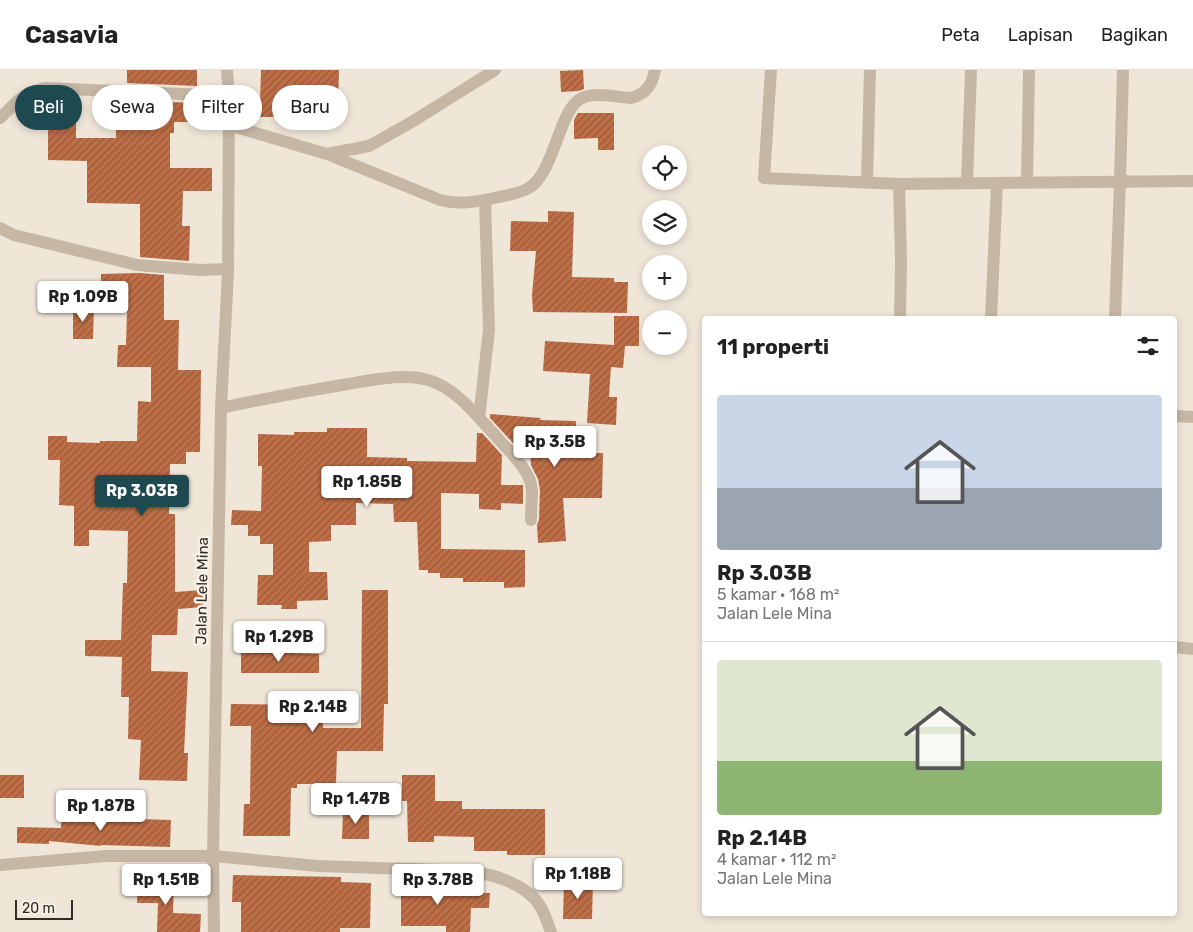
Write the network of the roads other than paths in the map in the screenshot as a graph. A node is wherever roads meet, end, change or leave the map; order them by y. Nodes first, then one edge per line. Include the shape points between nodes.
1 (227, 70) edge
2 (495, 70) edge
3 (654, 70) edge
4 (771, 70) edge
5 (870, 70) edge
6 (971, 70) edge
7 (1029, 70) edge
8 (1123, 70) edge
9 (228, 85) edge
10 (183, 94) edge
11 (0, 118) edge
12 (229, 130) edge
13 (246, 130) edge
14 (327, 154) junction
15 (1120, 181) junction
16 (1193, 181) edge
17 (867, 182) junction
18 (1028, 182) junction
19 (968, 183) junction
20 (997, 183) junction
21 (899, 184) junction
22 (485, 200) junction
23 (0, 228) edge
24 (228, 269) junction
25 (900, 316) edge
26 (991, 316) edge
27 (1115, 316) edge
28 (221, 408) junction
29 (1177, 416) edge
30 (1193, 417) edge
31 (479, 418) junction
32 (531, 520) dead end
33 (1177, 647) edge
34 (1193, 649) edge
35 (213, 856) junction
36 (0, 865) edge
37 (214, 932) edge
38 (551, 932) edge

1 - 9 street, Jalan Lele Mina
2 - 14 street via 369,146
3 - 22 street via 653,80 645,92 637,96 591,95 581,98 567,116 539,178 528,188
4 - 17 street via 764,178
5 - 17 street
6 - 19 street
7 - 18 street
8 - 15 street
10 - 11 street via 45,88 30,91
12 - 24 street, Jalan Lele Mina
13 - 14 street
14 - 22 street via 440,200 452,203
15 - 16 street
15 - 18 street
15 - 27 street
17 - 21 street
18 - 20 street
19 - 20 street
19 - 21 street
20 - 26 street
21 - 25 street
22 - 31 street via 489,330
23 - 24 street via 14,235 137,265
24 - 28 street, Jalan Lele Mina
28 - 31 street via 288,393 382,378 409,378 439,384
28 - 35 street, Jalan Lele Mina
29 - 30 street
31 - 32 street via 525,473 532,489
33 - 34 street
35 - 36 street via 106,856
35 - 37 street, Jalan Lele Mina
35 - 38 street via 318,866 448,869 491,874 522,889 540,905

